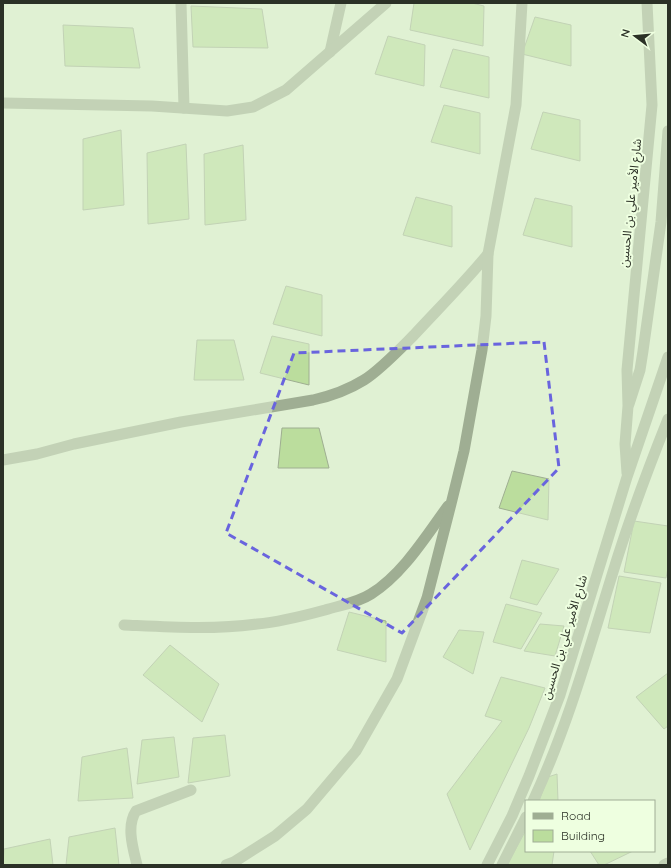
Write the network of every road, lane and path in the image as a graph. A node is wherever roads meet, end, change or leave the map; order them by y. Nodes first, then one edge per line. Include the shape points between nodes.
1 (181, 3) edge
2 (341, 3) edge
3 (386, 3) edge
4 (522, 3) edge
5 (646, 3) edge
6 (330, 52) junction
7 (3, 103) edge
8 (184, 108) junction
9 (668, 131) edge
10 (661, 222) junction
11 (668, 233) edge
12 (488, 254) junction
13 (668, 357) edge
14 (628, 406) junction
15 (668, 419) edge
16 (3, 460) edge
17 (627, 478) junction
18 (641, 488) junction
19 (452, 500) junction
20 (124, 624) dead end
21 (191, 790) dead end
22 (533, 800) edge
23 (525, 819) edge
24 (668, 863) edge
25 (137, 865) edge
26 (226, 865) edge
27 (487, 865) edge
28 (502, 865) edge
29 (664, 865) edge

1 - 8 street
2 - 6 street
3 - 6 street
4 - 12 street via 516,105
5 - 14 street, شارع الأمير علي بن الحسين via 652,105 628,348
6 - 8 street via 286,90 253,107 227,111
7 - 8 street
9 - 10 street, شارع الأمير علي بن الحسين
10 - 11 street
10 - 14 street, شارع الأمير علي بن الحسين via 640,370
12 - 16 street via 396,353 365,380 332,396 181,422
12 - 19 street via 482,350 464,451
13 - 17 street
14 - 17 street, شارع الأمير علي بن الحسين via 625,444
15 - 18 street
17 - 18 street
17 - 27 street, شارع الأمير علي بن الحسين via 548,729 512,816
18 - 22 street via 574,700
19 - 20 street via 396,572 371,594 356,602 258,624 228,627 178,628
19 - 26 street via 427,598 397,679 356,751 307,809 275,836
21 - 25 street via 136,811 131,818 131,836
23 - 28 street
24 - 29 street

